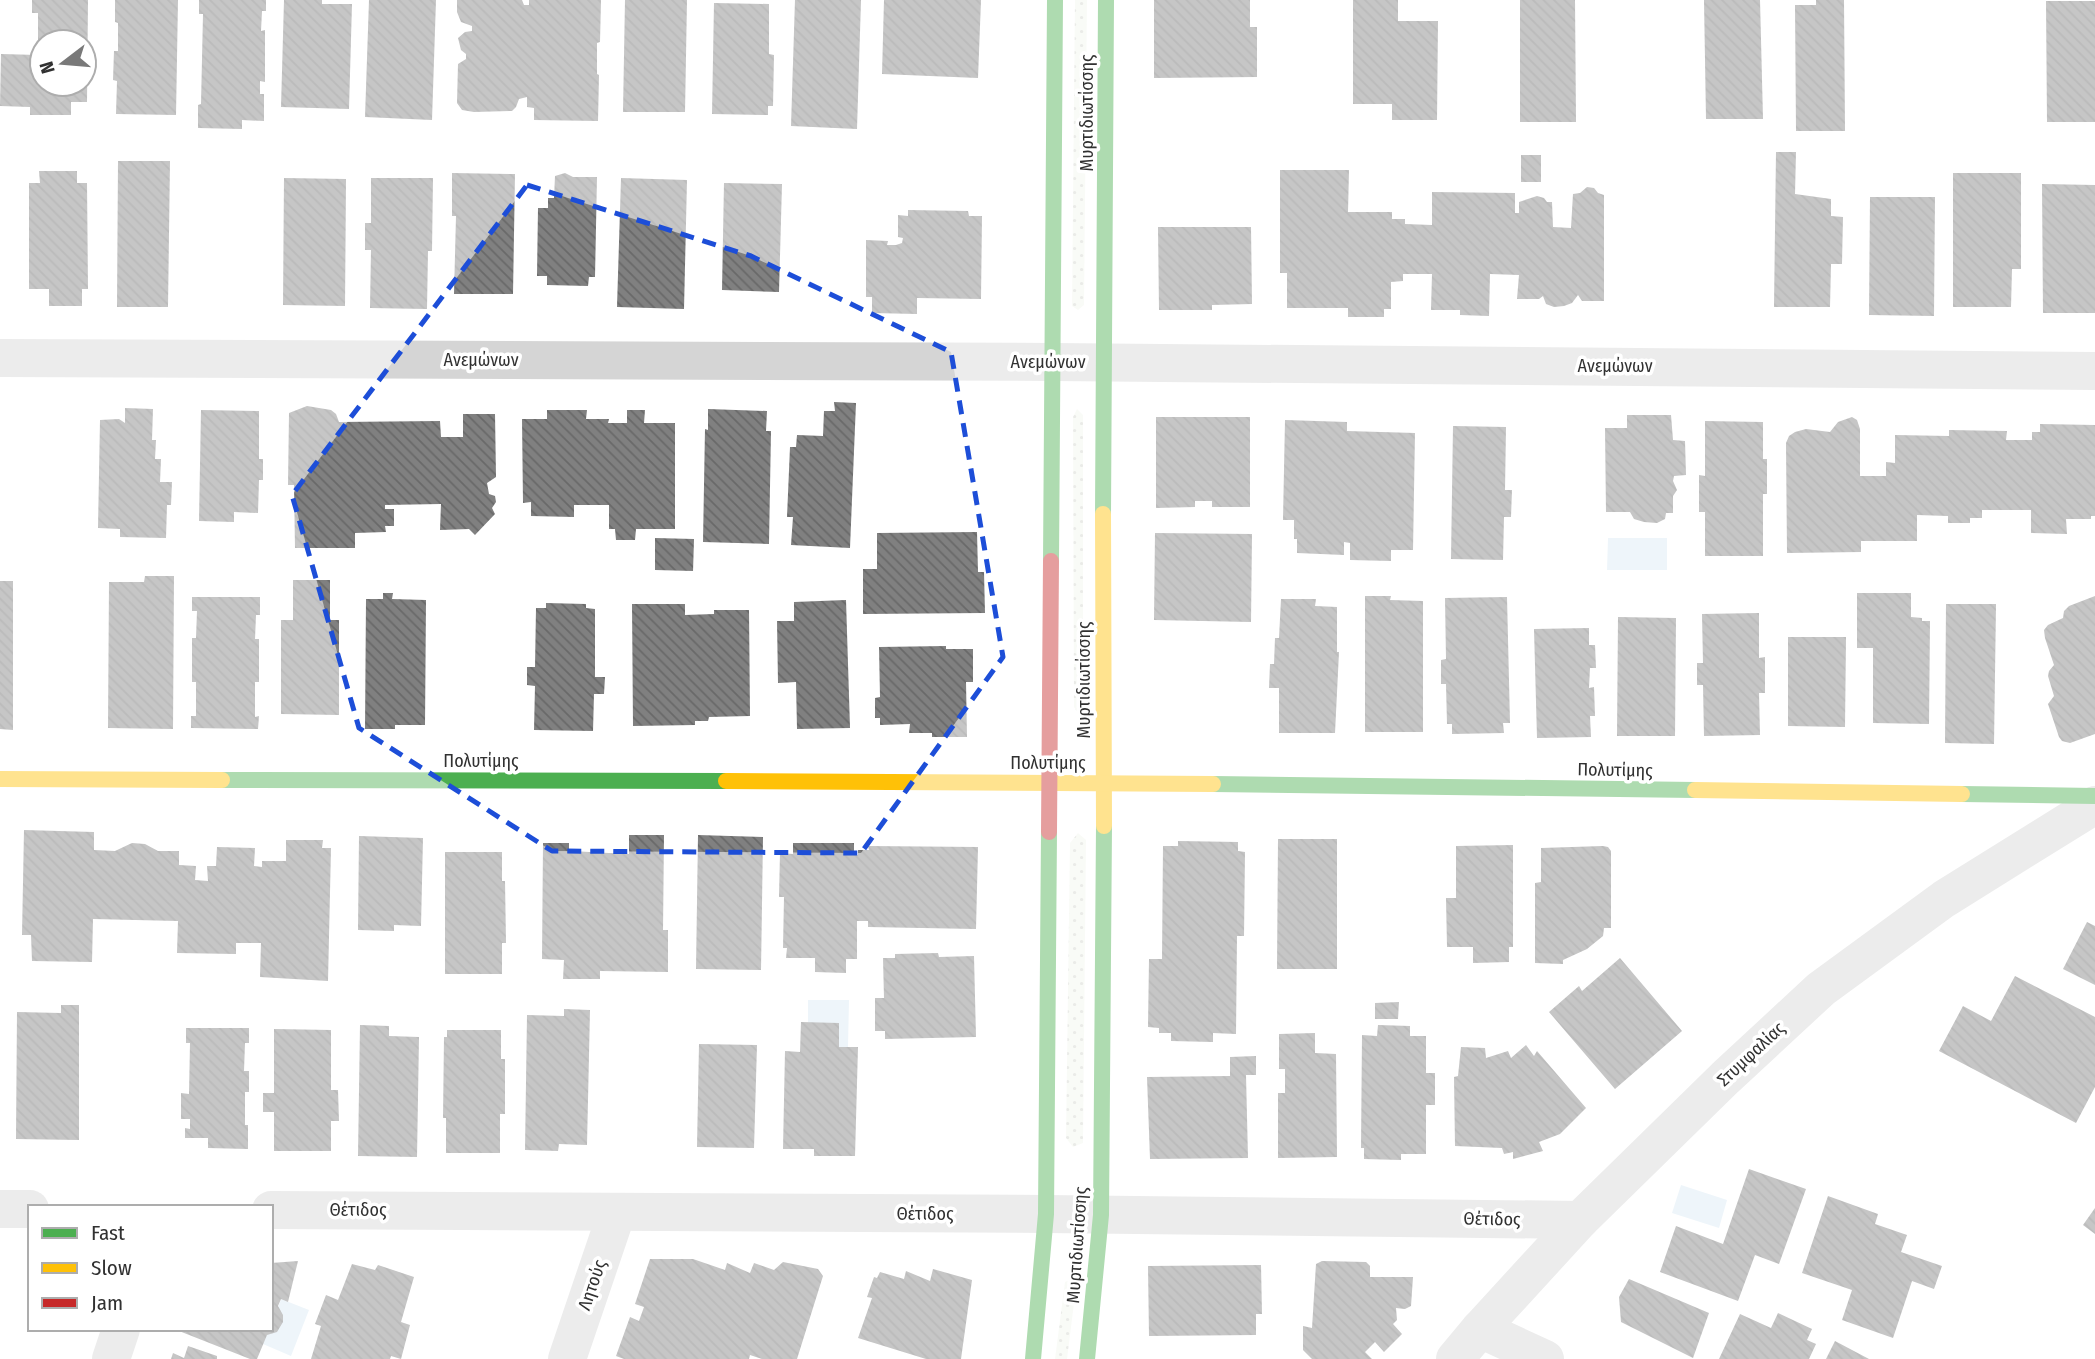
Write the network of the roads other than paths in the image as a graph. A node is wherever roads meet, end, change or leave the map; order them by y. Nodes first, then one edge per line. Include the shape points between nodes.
1 (1055, 0) edge
2 (1106, 0) edge
3 (0, 358) edge
4 (1053, 362) junction
5 (1103, 362) junction
6 (2095, 371) edge
7 (0, 779) edge
8 (1049, 782) junction
9 (1103, 782) junction
10 (2095, 796) edge
11 (2095, 805) edge
12 (0, 1209) edge
13 (28, 1209) edge
14 (273, 1210) edge
15 (617, 1212) junction
16 (1046, 1214) junction
17 (1101, 1215) junction
18 (1580, 1220) junction
19 (1480, 1329) junction
20 (120, 1331) edge
21 (111, 1359) edge
22 (567, 1359) edge
23 (1033, 1359) edge
24 (1087, 1359) edge
25 (1455, 1359) edge
26 (1545, 1359) edge

1 - 4 street, Μυρτιδιωτίσσης
2 - 5 street, Μυρτιδιωτίσσης
3 - 4 street, Ανεμώνων
4 - 5 street, Ανεμώνων
4 - 8 street, Μυρτιδιωτίσσης
5 - 6 street, Ανεμώνων
5 - 9 street, Μυρτιδιωτίσσης
7 - 8 street, Πολυτίμης
8 - 9 street, Πολυτίμης
8 - 16 street, Μυρτιδιωτίσσης
9 - 10 street, Πολυτίμης
9 - 17 street, Μυρτιδιωτίσσης
11 - 18 street, Στυμφαλίας via 1944,899 1821,989
12 - 13 street
14 - 15 street, Θέτιδος
15 - 16 street, Θέτιδος
15 - 22 street, Λητούς
16 - 17 street, Θέτιδος
16 - 23 street, Μυρτιδιωτίσσης
17 - 18 street, Θέτιδος
17 - 24 street, Μυρτιδιωτίσσης
18 - 19 street, Στυμφαλίας
19 - 25 street, Στυμφαλίας
19 - 26 street
20 - 21 street

